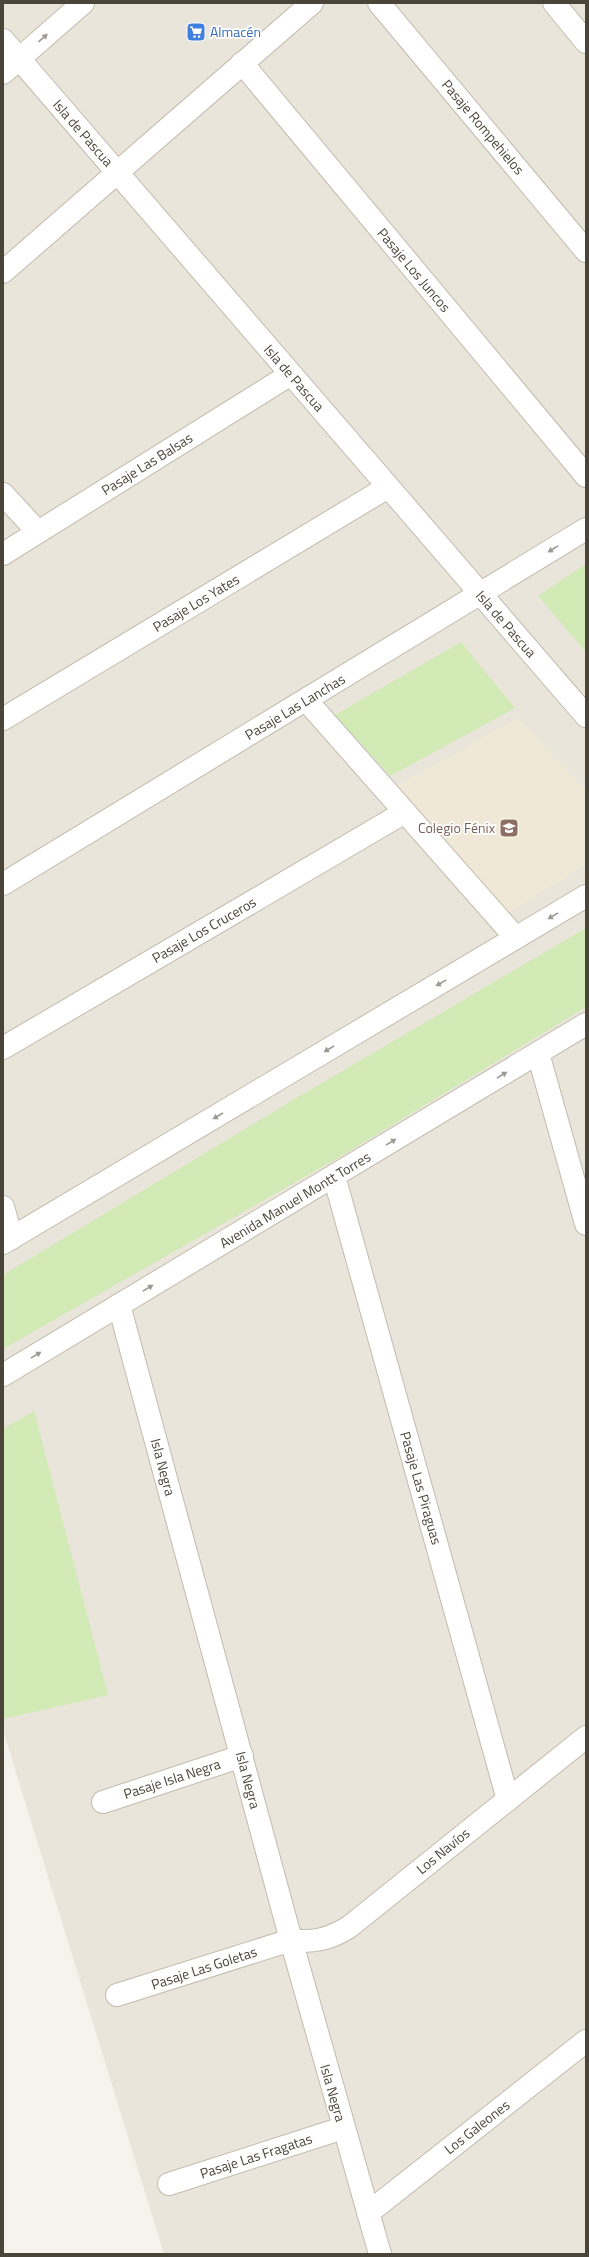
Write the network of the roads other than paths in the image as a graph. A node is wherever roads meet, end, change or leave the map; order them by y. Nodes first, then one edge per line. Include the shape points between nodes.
1 (83, 3) edge
2 (312, 3) edge
3 (379, 3) edge
4 (554, 3) edge
5 (3, 40) edge
6 (586, 42) edge
7 (19, 59) junction
8 (242, 63) junction
9 (3, 73) edge
10 (117, 172) junction
11 (586, 251) edge
12 (3, 272) edge
13 (291, 374) junction
14 (586, 476) edge
15 (388, 487) junction
16 (3, 494) edge
17 (586, 528) edge
18 (38, 532) junction
19 (3, 554) edge
20 (481, 594) junction
21 (306, 700) junction
22 (586, 716) edge
23 (3, 719) edge
24 (405, 812) junction
25 (3, 884) edge
26 (586, 896) edge
27 (516, 938) junction
28 (586, 1024) edge
29 (3, 1048) edge
30 (538, 1053) junction
31 (334, 1176) junction
32 (3, 1207) edge
33 (586, 1224) edge
34 (7, 1240) edge
35 (119, 1305) junction
36 (3, 1375) edge
37 (586, 1737) edge
38 (242, 1756) junction
39 (508, 1800) junction
40 (103, 1802) dead end
41 (291, 1940) junction
42 (117, 1995) dead end
43 (586, 2041) edge
44 (343, 2128) junction
45 (169, 2184) dead end
46 (368, 2213) junction
47 (380, 2254) edge

7 -> 1 street
2 - 8 street
3 - 11 street, Pasaje Rompehielos
4 - 6 street
5 - 7 street, Isla de Pascua
7 - 9 street
7 - 10 street, Isla de Pascua
8 - 10 street
8 - 14 street, Pasaje Los Juncos
10 - 12 street
10 - 13 street, Isla de Pascua
13 - 15 street, Isla de Pascua
13 - 18 street, Pasaje Las Balsas
15 - 20 street, Isla de Pascua
15 - 23 street, Pasaje Los Yates
16 - 18 street
17 -> 20 street, Pasaje Las Lanchas
18 - 19 street, Pasaje Las Balsas
20 - 21 street, Pasaje Las Lanchas
20 - 22 street, Isla de Pascua
21 - 24 street
21 - 25 street, Pasaje Las Lanchas
24 - 27 street
24 - 29 street, Pasaje Los Cruceros
26 -> 27 street
27 -> 34 street
28 - 30 street, Avenida Manuel Montt Torres
31 -> 30 street, Avenida Manuel Montt Torres
30 - 33 street
35 -> 31 street, Avenida Manuel Montt Torres
31 - 39 street, Pasaje Las Piraguas
32 - 34 street
36 -> 35 street, Avenida Manuel Montt Torres
35 - 38 street, Isla Negra
37 - 39 street, Los Navíos
38 - 40 street, Pasaje Isla Negra
38 - 41 street, Isla Negra
39 - 41 street, Los Navíos via 349,1927 335,1936 320,1940
41 - 42 street, Pasaje Las Goletas
41 - 44 street, Isla Negra
43 - 46 street, Los Galeones
44 - 45 street, Pasaje Las Fragatas
44 - 46 street, Isla Negra
46 - 47 street, Isla Negra

